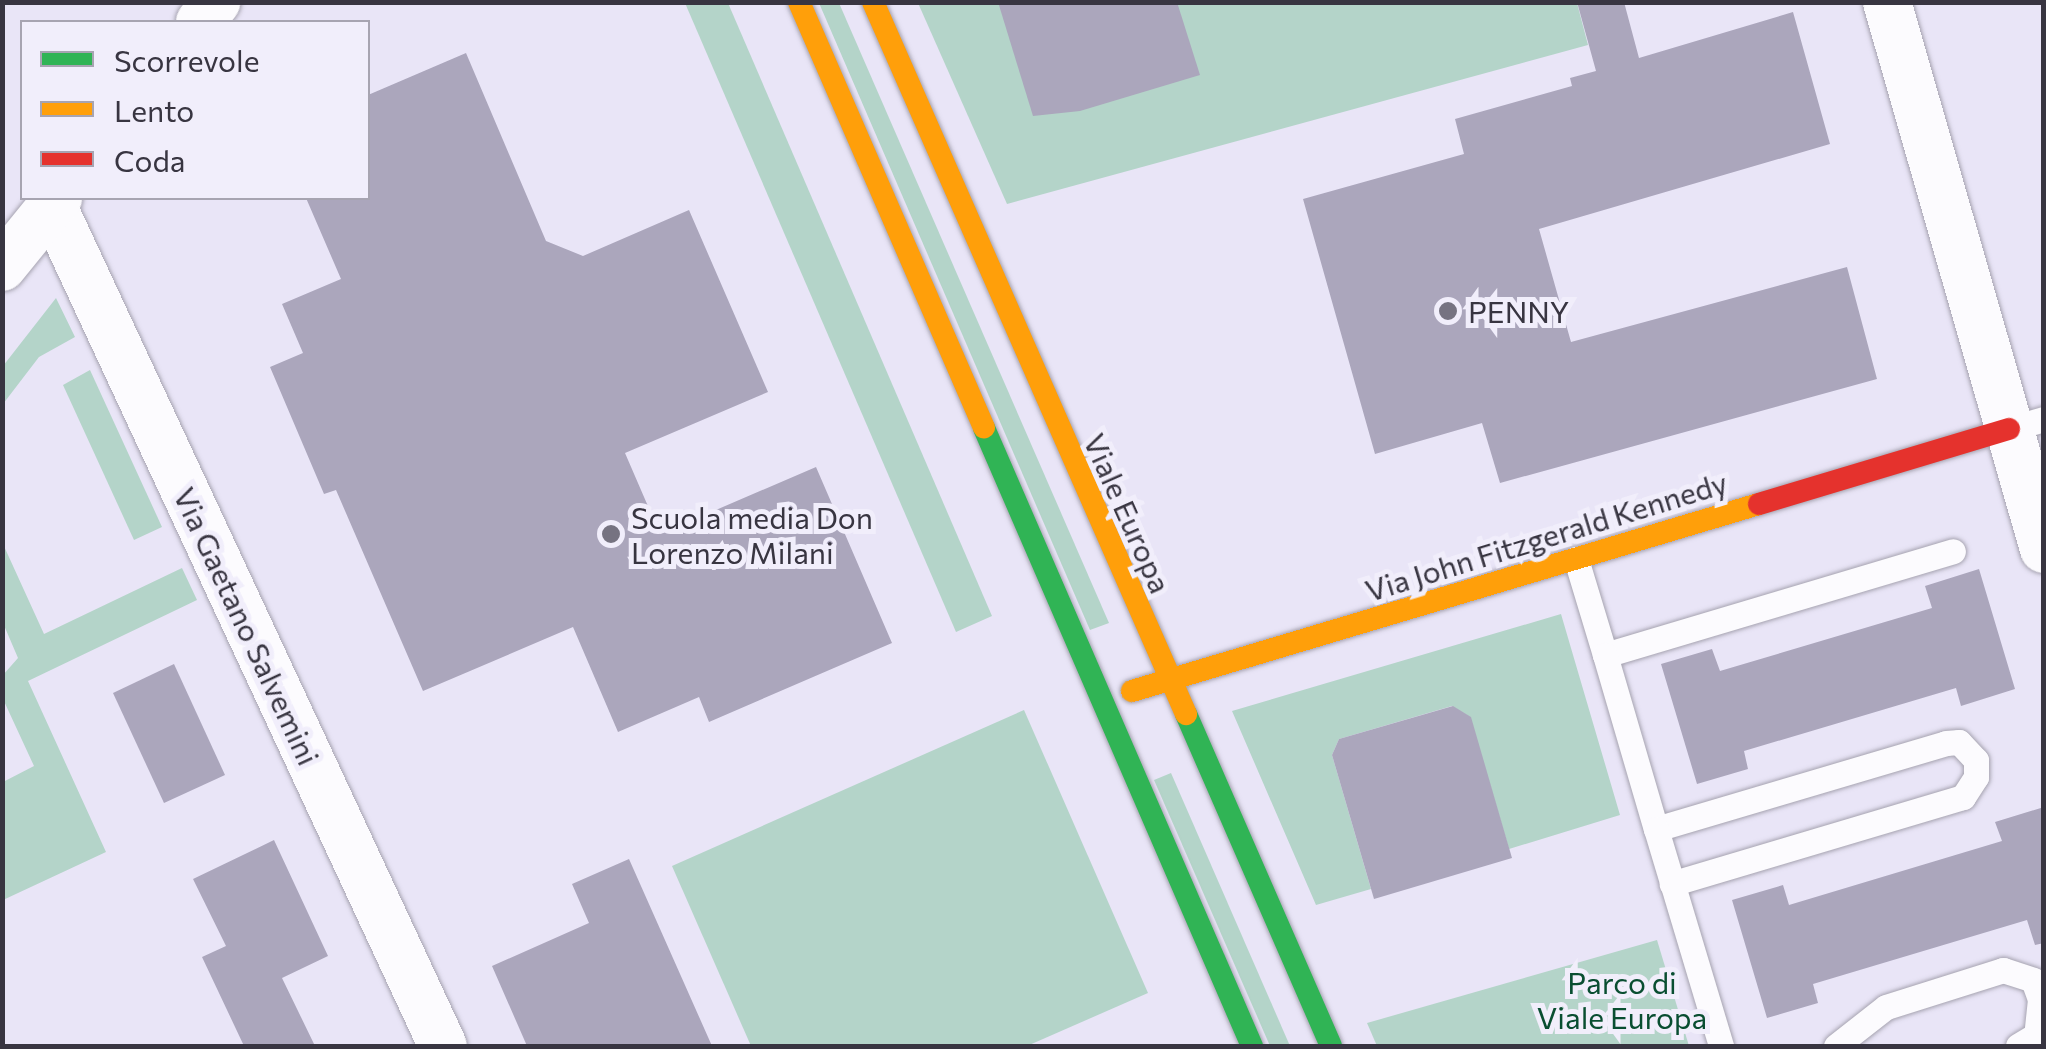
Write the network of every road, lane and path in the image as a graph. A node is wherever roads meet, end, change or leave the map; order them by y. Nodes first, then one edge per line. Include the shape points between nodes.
1 (799, 2) edge
2 (874, 2) edge
3 (1887, 2) edge
4 (55, 201) edge
5 (2, 267) edge
6 (2026, 424) edge
7 (2044, 549) edge
8 (1953, 551) dead end
9 (1576, 559) junction
10 (1605, 655) junction
11 (1169, 680) junction
12 (1100, 700) junction
13 (1656, 829) junction
14 (1672, 884) junction
15 (442, 1046) edge
16 (1252, 1046) edge
17 (1330, 1046) edge
18 (1721, 1046) edge
19 (1836, 1046) edge
20 (2018, 1046) edge

1 - 12 street
2 - 11 street, Viale Europa
3 - 6 street
4 - 5 street
4 - 15 street, Via Gaetano Salvemini
6 - 7 street
6 - 9 street, Via John Fitzgerald Kennedy
8 - 10 lane
9 - 10 lane
9 - 11 street, Via John Fitzgerald Kennedy
10 - 13 lane
11 - 12 street, Via John Fitzgerald Kennedy
11 - 17 street, Viale Europa
12 - 16 street
13 - 14 lane
13 - 14 lane via 1946,742 1960,742 1976,760 1976,777 1963,796
14 - 18 lane
19 - 20 lane via 1886,1008 2003,970 2033,980 2040,999 2036,1035

